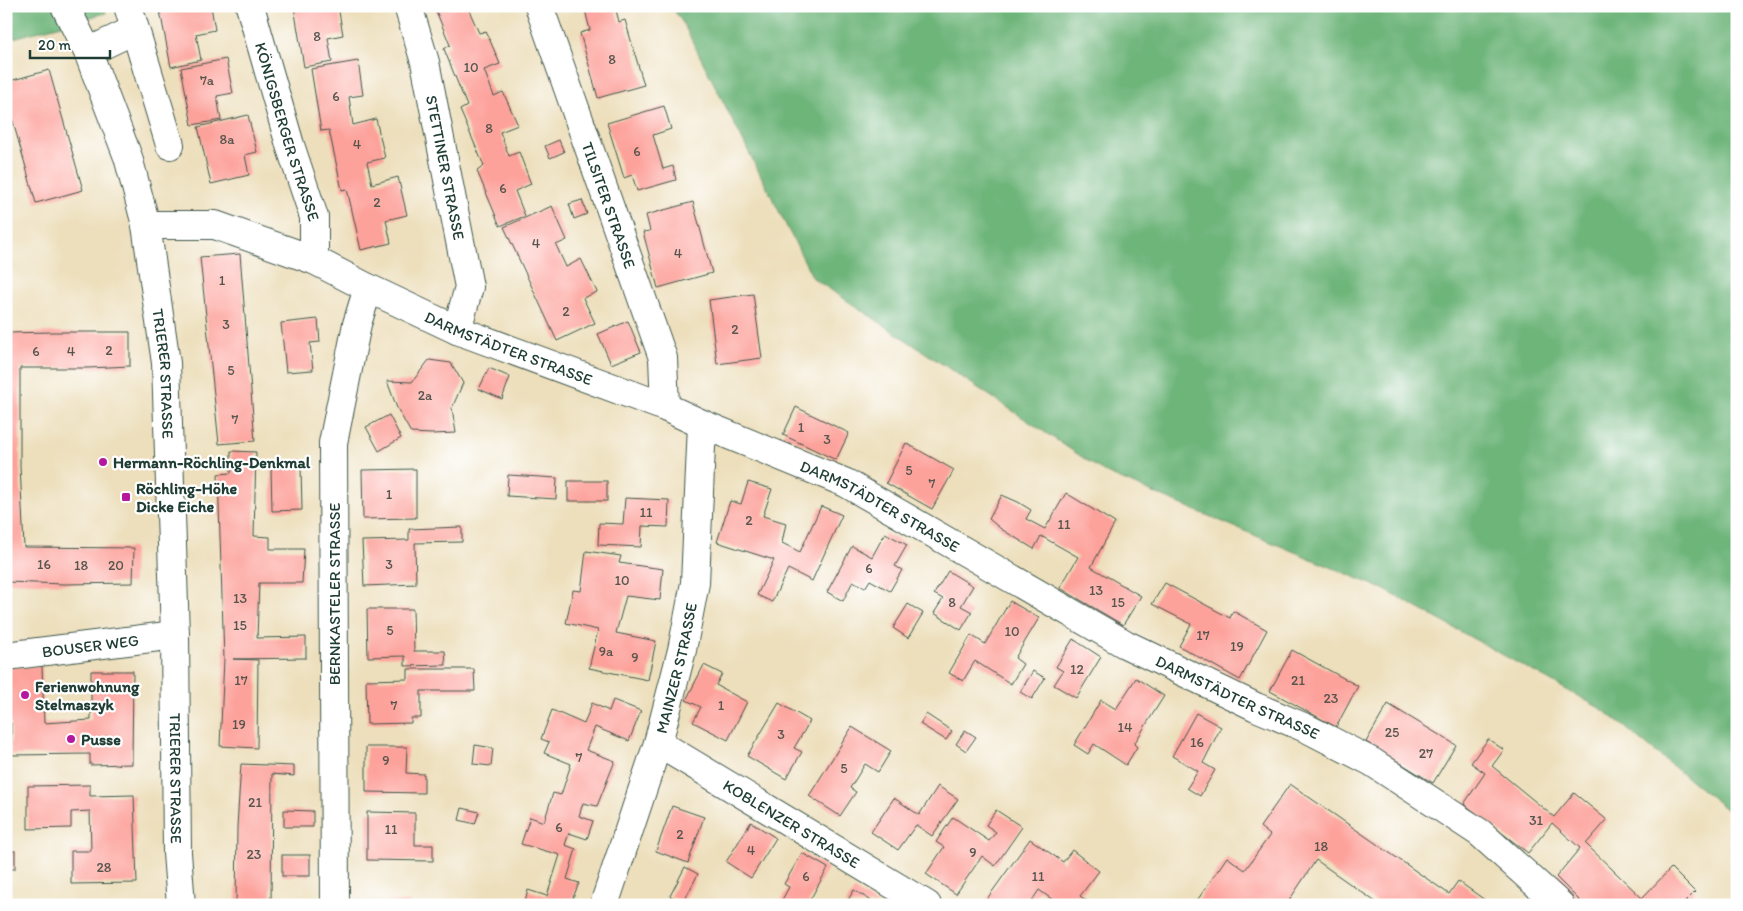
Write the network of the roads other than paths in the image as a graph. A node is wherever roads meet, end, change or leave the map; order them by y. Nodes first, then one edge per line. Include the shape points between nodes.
1 (65, 6) edge
2 (250, 6) edge
3 (408, 6) edge
4 (539, 6) edge
5 (131, 18) edge
6 (88, 52) junction
7 (170, 145) dead end
8 (146, 225) junction
9 (314, 260) junction
10 (368, 288) junction
11 (457, 330) junction
12 (665, 407) junction
13 (702, 424) junction
14 (175, 635) junction
15 (6, 656) edge
16 (658, 743) junction
17 (182, 905) edge
18 (335, 905) edge
19 (604, 905) edge
20 (927, 905) edge
21 (1560, 905) edge

1 - 6 street, TRIERER STRASSE
2 - 9 street, KÖNIGSBERGER STRASSE via 314,217
3 - 11 street, STETTINER STRASSE via 425,62 468,287
4 - 12 street, TILSITER STRASSE via 663,358
5 - 6 street
5 - 7 street
6 - 8 street, TRIERER STRASSE via 128,157
8 - 9 street, DARMSTÄDTER STRASSE via 215,225
8 - 14 street, TRIERER STRASSE via 166,362
9 - 10 street, DARMSTÄDTER STRASSE
10 - 11 street, DARMSTÄDTER STRASSE
10 - 18 street, BERNKASTELER STRASSE via 357,324 333,444
11 - 12 street, DARMSTÄDTER STRASSE
12 - 13 street, DARMSTÄDTER STRASSE
13 - 16 street, MAINZER STRASSE via 695,582 682,650
13 - 21 street, DARMSTÄDTER STRASSE via 846,483 1125,644 1372,762 1480,833
14 - 15 street, BOUSER WEG
14 - 17 street, TRIERER STRASSE via 178,853
16 - 19 street, MAINZER STRASSE
16 - 20 street, KOBLENZER STRASSE

